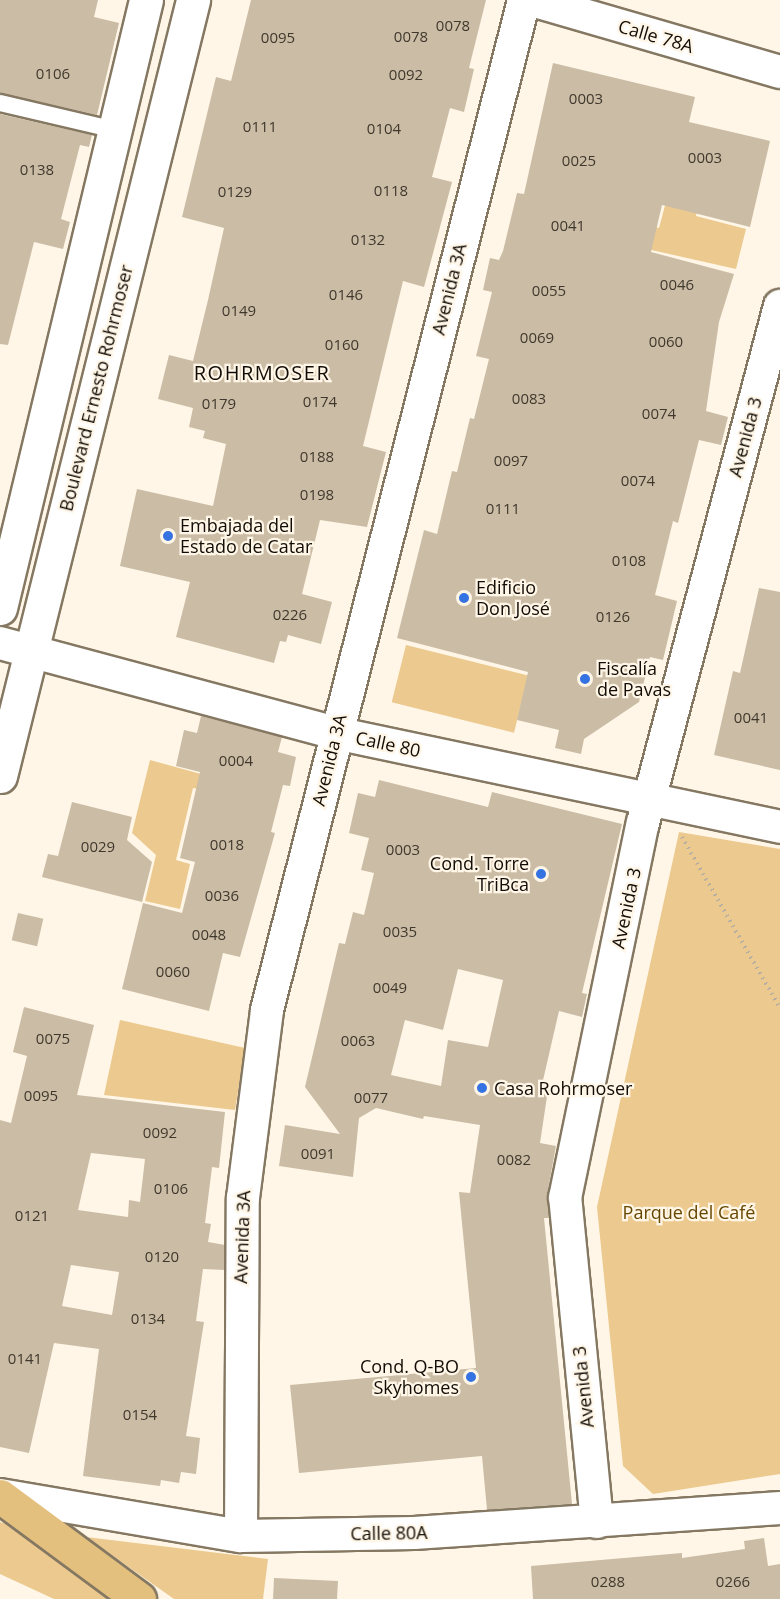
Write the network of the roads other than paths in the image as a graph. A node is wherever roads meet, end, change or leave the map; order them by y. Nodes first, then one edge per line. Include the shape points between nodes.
1 (146, 0) edge
2 (193, 0) edge
3 (524, 0) edge
4 (532, 0) edge
5 (780, 72) edge
6 (0, 103) edge
7 (115, 130) junction
8 (780, 306) edge
9 (0, 608) edge
10 (15, 647) edge
11 (335, 733) junction
12 (0, 776) edge
13 (646, 812) junction
14 (780, 827) edge
15 (0, 1496) edge
16 (780, 1508) edge
17 (597, 1522) junction
18 (241, 1536) junction
19 (140, 1599) edge

1 - 7 main road
2 - 10 main road, Boulevard Ernesto Rohrmoser
3 - 11 street, Avenida 3A
4 - 5 street, Calle 78A
6 - 7 lane
7 - 9 main road
8 - 13 street, Avenida 3
10 - 11 street, Calle 80
10 - 12 main road, Boulevard Ernesto Rohrmoser
11 - 13 street, Calle 80
11 - 18 street, Avenida 3A via 267,1010 243,1198
13 - 14 street, Calle 80
13 - 17 street, Avenida 3 via 565,1198
15 - 18 street, Calle 80A
15 - 19 highway
16 - 17 street, Calle 80A
17 - 18 street, Calle 80A via 414,1533

